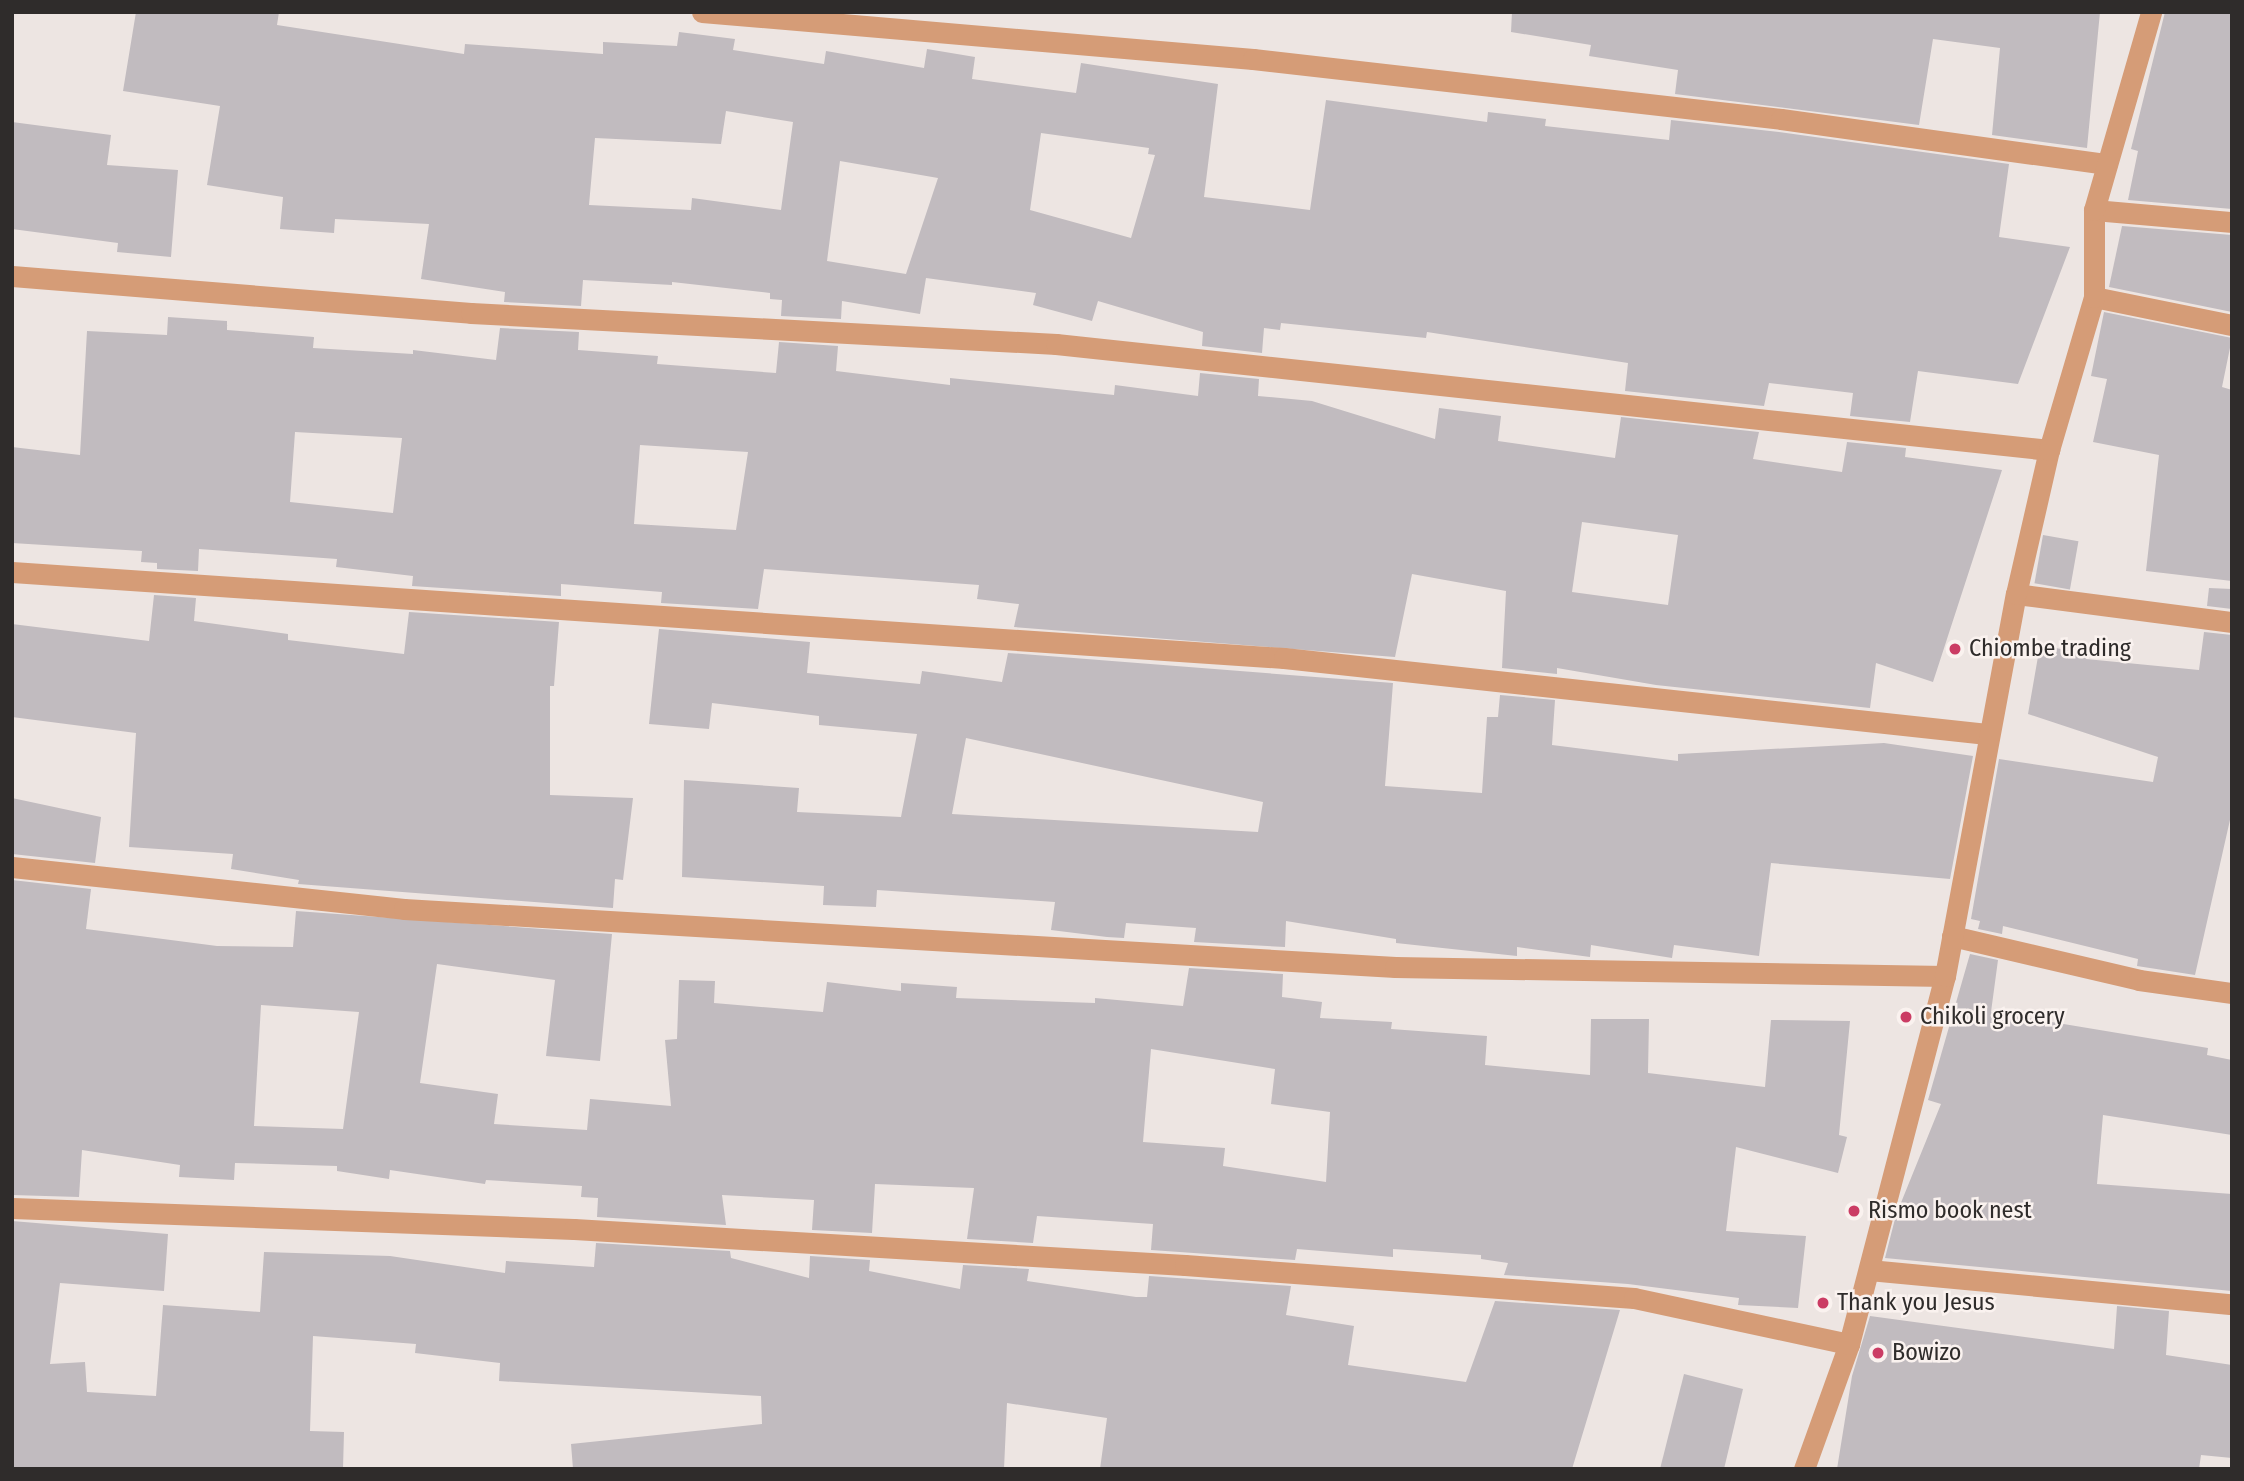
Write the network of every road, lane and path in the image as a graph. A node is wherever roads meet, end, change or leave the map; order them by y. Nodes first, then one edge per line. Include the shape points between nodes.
1 (702, 12) edge
2 (2151, 12) edge
3 (2106, 164) junction
4 (2094, 211) junction
5 (2232, 222) edge
6 (12, 276) edge
7 (2094, 297) junction
8 (2232, 325) edge
9 (2049, 450) junction
10 (12, 572) edge
11 (2016, 594) junction
12 (2232, 622) edge
13 (1987, 734) junction
14 (12, 867) edge
15 (1952, 936) junction
16 (1945, 976) junction
17 (2232, 993) edge
18 (12, 1208) edge
19 (1869, 1270) junction
20 (2232, 1304) edge
21 (1849, 1343) junction
22 (1804, 1469) edge

1 - 3 street via 1266,61 1781,118
2 - 3 street
3 - 4 street
4 - 5 street
4 - 7 street
6 - 9 street via 471,313 1056,344
7 - 8 street
7 - 9 street
9 - 11 street
10 - 13 street via 1284,657
11 - 12 street
11 - 13 street
13 - 15 street
14 - 16 street via 404,909 1381,966
15 - 16 street
15 - 17 street via 2140,980
16 - 19 street
18 - 21 street via 575,1229 1185,1265 1634,1298
19 - 20 street
19 - 21 street
21 - 22 street

